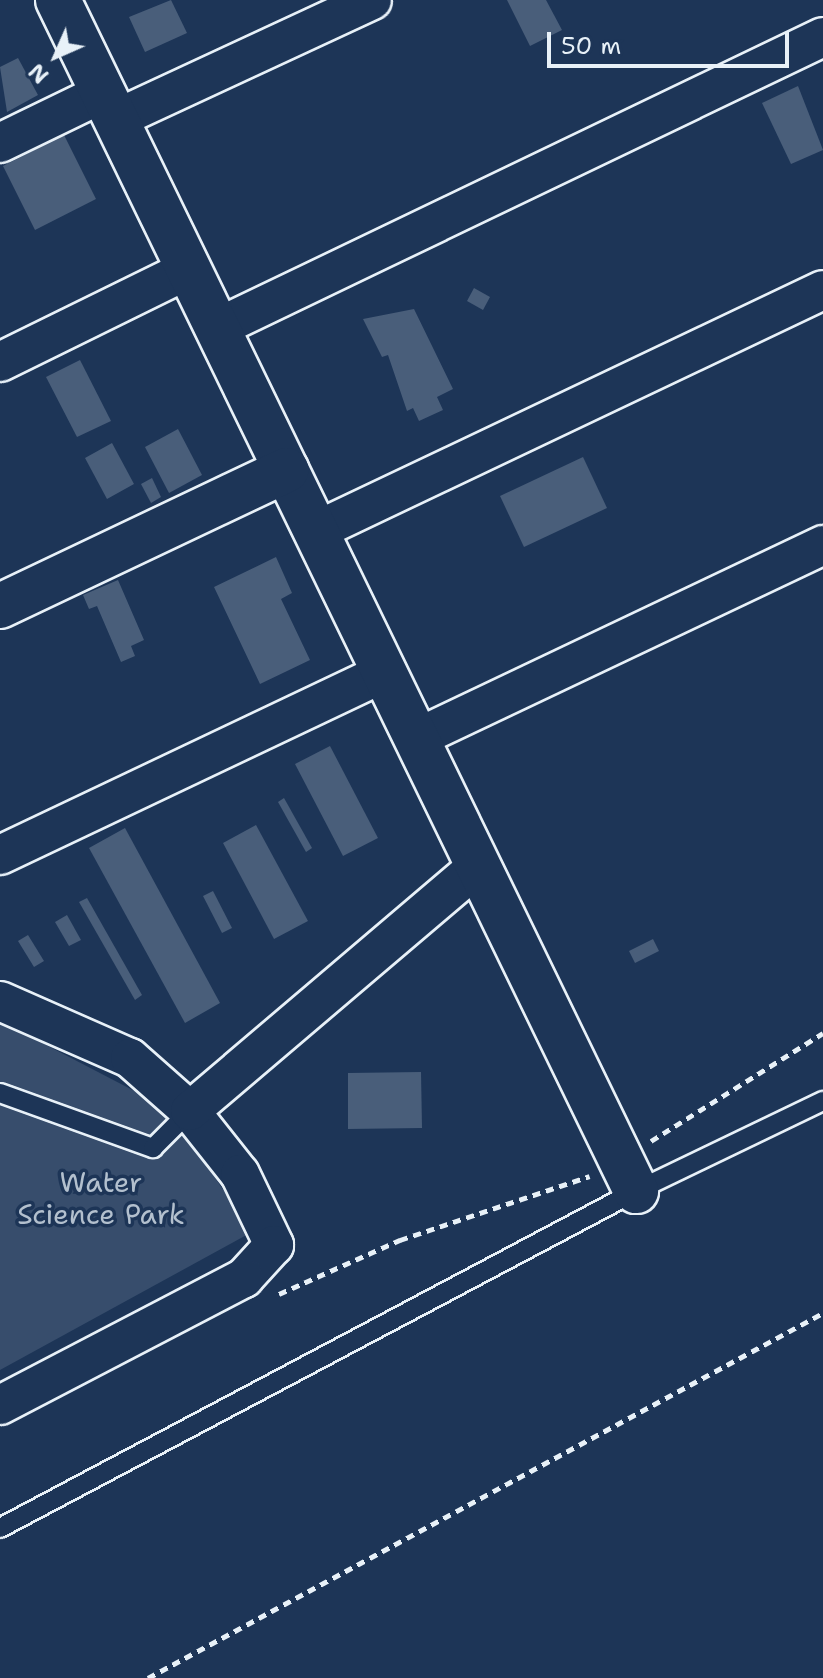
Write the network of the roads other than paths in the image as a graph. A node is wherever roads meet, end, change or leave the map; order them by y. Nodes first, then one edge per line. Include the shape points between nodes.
1 (58, 0) edge
2 (372, 0) edge
3 (823, 37) edge
4 (110, 106) junction
5 (0, 143) edge
6 (189, 269) junction
7 (823, 290) edge
8 (217, 328) junction
9 (0, 362) edge
10 (286, 470) junction
11 (316, 531) junction
12 (823, 545) edge
13 (0, 606) edge
14 (384, 673) junction
15 (417, 738) junction
16 (0, 855) edge
17 (478, 866) junction
18 (0, 1001) edge
19 (0, 1093) edge
20 (823, 1101) edge
21 (190, 1111) junction
22 (628, 1175) junction
23 (0, 1405) edge
24 (0, 1528) edge

1 - 4 street
2 - 4 street
3 - 8 street
4 - 5 street
4 - 6 street
6 - 8 street
6 - 9 street
7 - 11 street
8 - 10 street
10 - 11 street
10 - 13 street
11 - 14 street
12 - 15 street
14 - 15 street
14 - 16 street
15 - 17 street
17 - 21 street
17 - 22 street
18 - 21 street via 130,1058
19 - 21 lane via 153,1148
20 - 22 lane
21 - 23 street via 240,1174 266,1220 274,1245 264,1262 244,1278
22 - 24 lane

